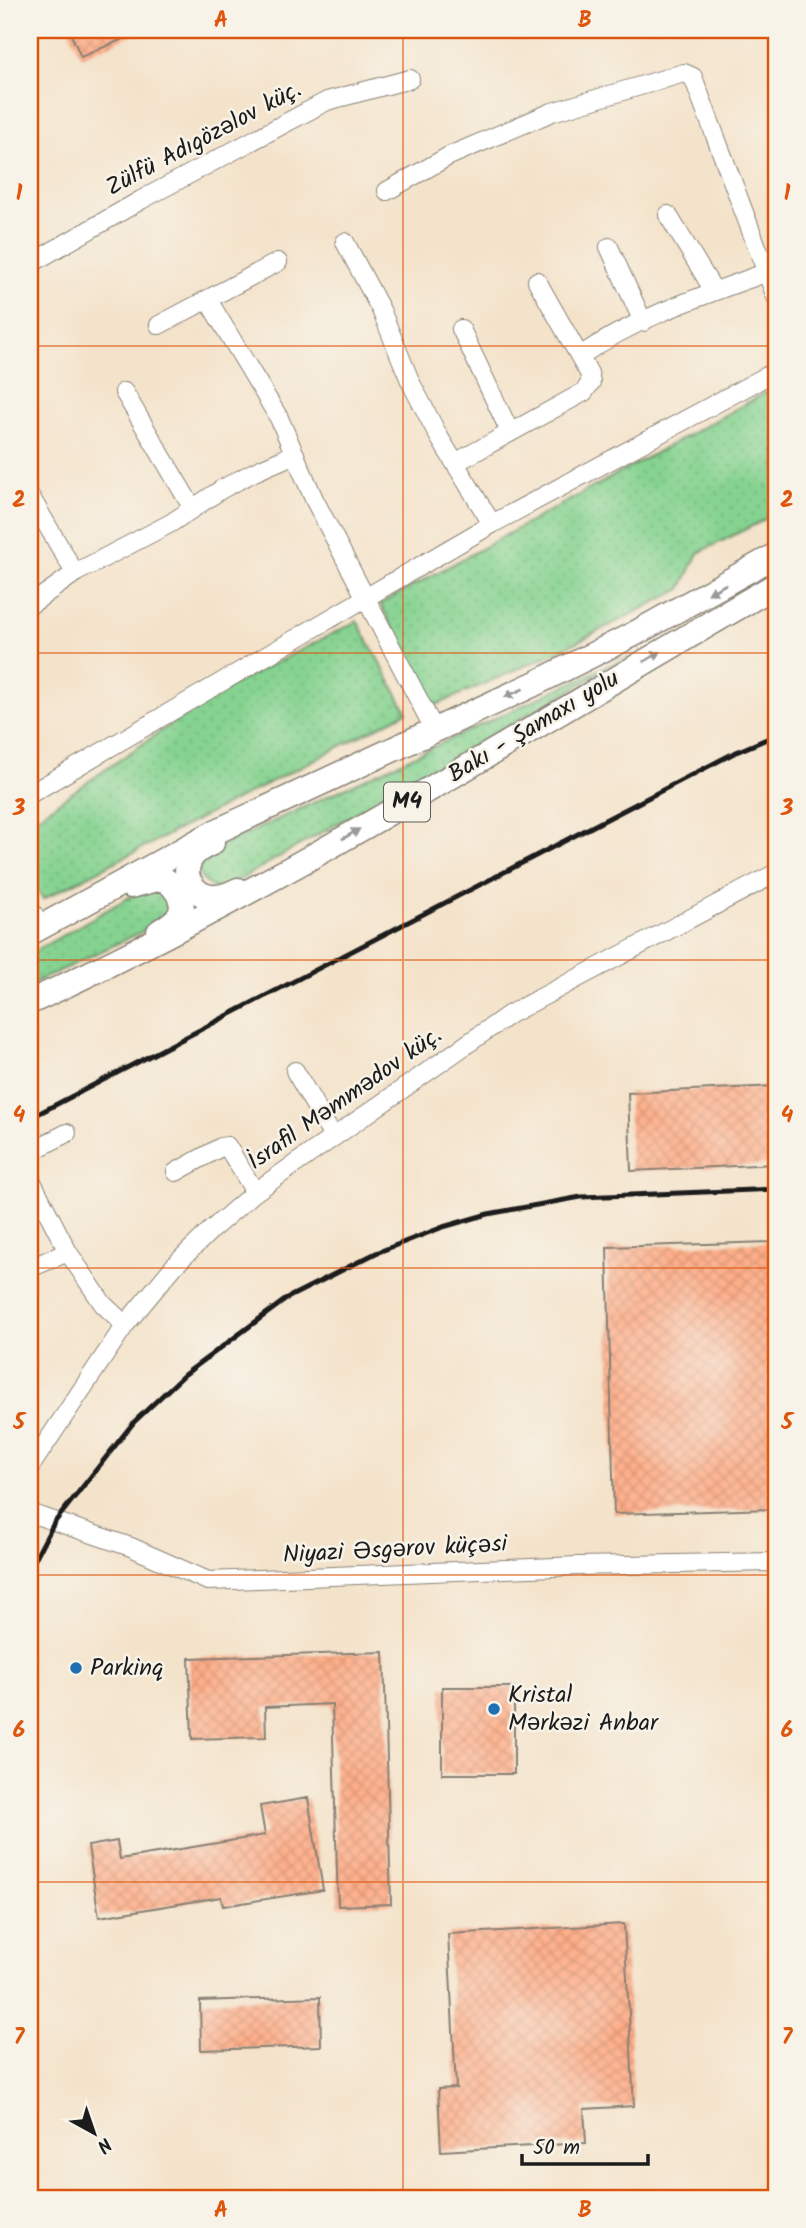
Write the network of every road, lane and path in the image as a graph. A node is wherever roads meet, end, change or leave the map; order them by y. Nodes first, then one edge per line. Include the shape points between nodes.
1 (410, 79) dead end
2 (387, 191) dead end
3 (668, 215) dead end
4 (345, 242) dead end
5 (609, 247) dead end
6 (278, 262) dead end
7 (30, 264) edge
8 (765, 273) junction
9 (537, 281) dead end
10 (714, 291) junction
11 (776, 297) edge
12 (208, 300) junction
13 (643, 321) junction
14 (159, 325) dead end
15 (461, 329) dead end
16 (580, 356) junction
17 (776, 371) edge
18 (124, 392) dead end
19 (510, 432) junction
20 (295, 454) junction
21 (455, 463) junction
22 (30, 496) edge
23 (192, 509) junction
24 (492, 524) junction
25 (776, 555) edge
26 (75, 573) junction
27 (776, 586) edge
28 (366, 598) junction
29 (30, 605) edge
30 (434, 729) junction
31 (30, 794) edge
32 (293, 794) junction
33 (318, 853) junction
34 (776, 873) edge
35 (67, 912) junction
36 (34, 923) edge
37 (100, 970) junction
38 (30, 1002) edge
39 (295, 1071) dead end
40 (67, 1133) dead end
41 (333, 1137) junction
42 (30, 1152) edge
43 (176, 1172) dead end
44 (30, 1178) edge
45 (255, 1192) junction
46 (68, 1252) junction
47 (30, 1268) edge
48 (125, 1325) junction
49 (30, 1467) edge
50 (30, 1513) edge
51 (776, 1562) edge

1 - 7 street, Zülfü Adıgözəlov küç. via 327,101
2 - 8 street via 449,156 552,112 684,73 693,77
3 - 10 street
4 - 21 street via 381,310 411,383
5 - 13 street
6 - 12 street
8 - 10 street
8 - 11 street
9 - 16 street
10 - 13 street
12 - 14 street
12 - 20 street via 279,418
13 - 16 street
15 - 19 street
16 - 19 street via 591,382 584,392
17 - 24 street
18 - 23 street
19 - 21 street
20 - 23 street
20 - 28 street
21 - 24 street
22 - 26 street
23 - 26 street
24 - 28 street
25 -> 30 highway, Bakı - Şamaxı yolu / M4 via 634,634
26 - 29 street
33 -> 27 highway, Bakı - Şamaxı yolu / M4
28 - 30 street
28 - 31 street
30 - 32 highway, Bakı - Şamaxı yolu / M4
32 - 33 highway via 195,853 189,860 190,881 202,895 220,897
32 - 35 highway, Bakı - Şamaxı yolu / M4
33 - 37 highway, Bakı - Şamaxı yolu / M4
34 - 41 street, İsrafil Məmmədov küç. via 531,1001
35 - 36 highway, Bakı - Şamaxı yolu / M4
35 - 37 highway via 154,879 162,878 176,890 181,912 174,921
37 - 38 highway, Bakı - Şamaxı yolu / M4
39 - 41 street
40 - 42 street
41 - 45 street, İsrafil Məmmədov küç.
43 - 45 street via 227,1146
44 - 46 street
45 - 48 street, İsrafil Məmmədov küç. via 175,1265
46 - 47 street
46 - 48 street via 103,1304
48 - 49 street, İsrafil Məmmədov küç.
50 - 51 street, Niyazi Əsgərov küçəsi via 208,1581

